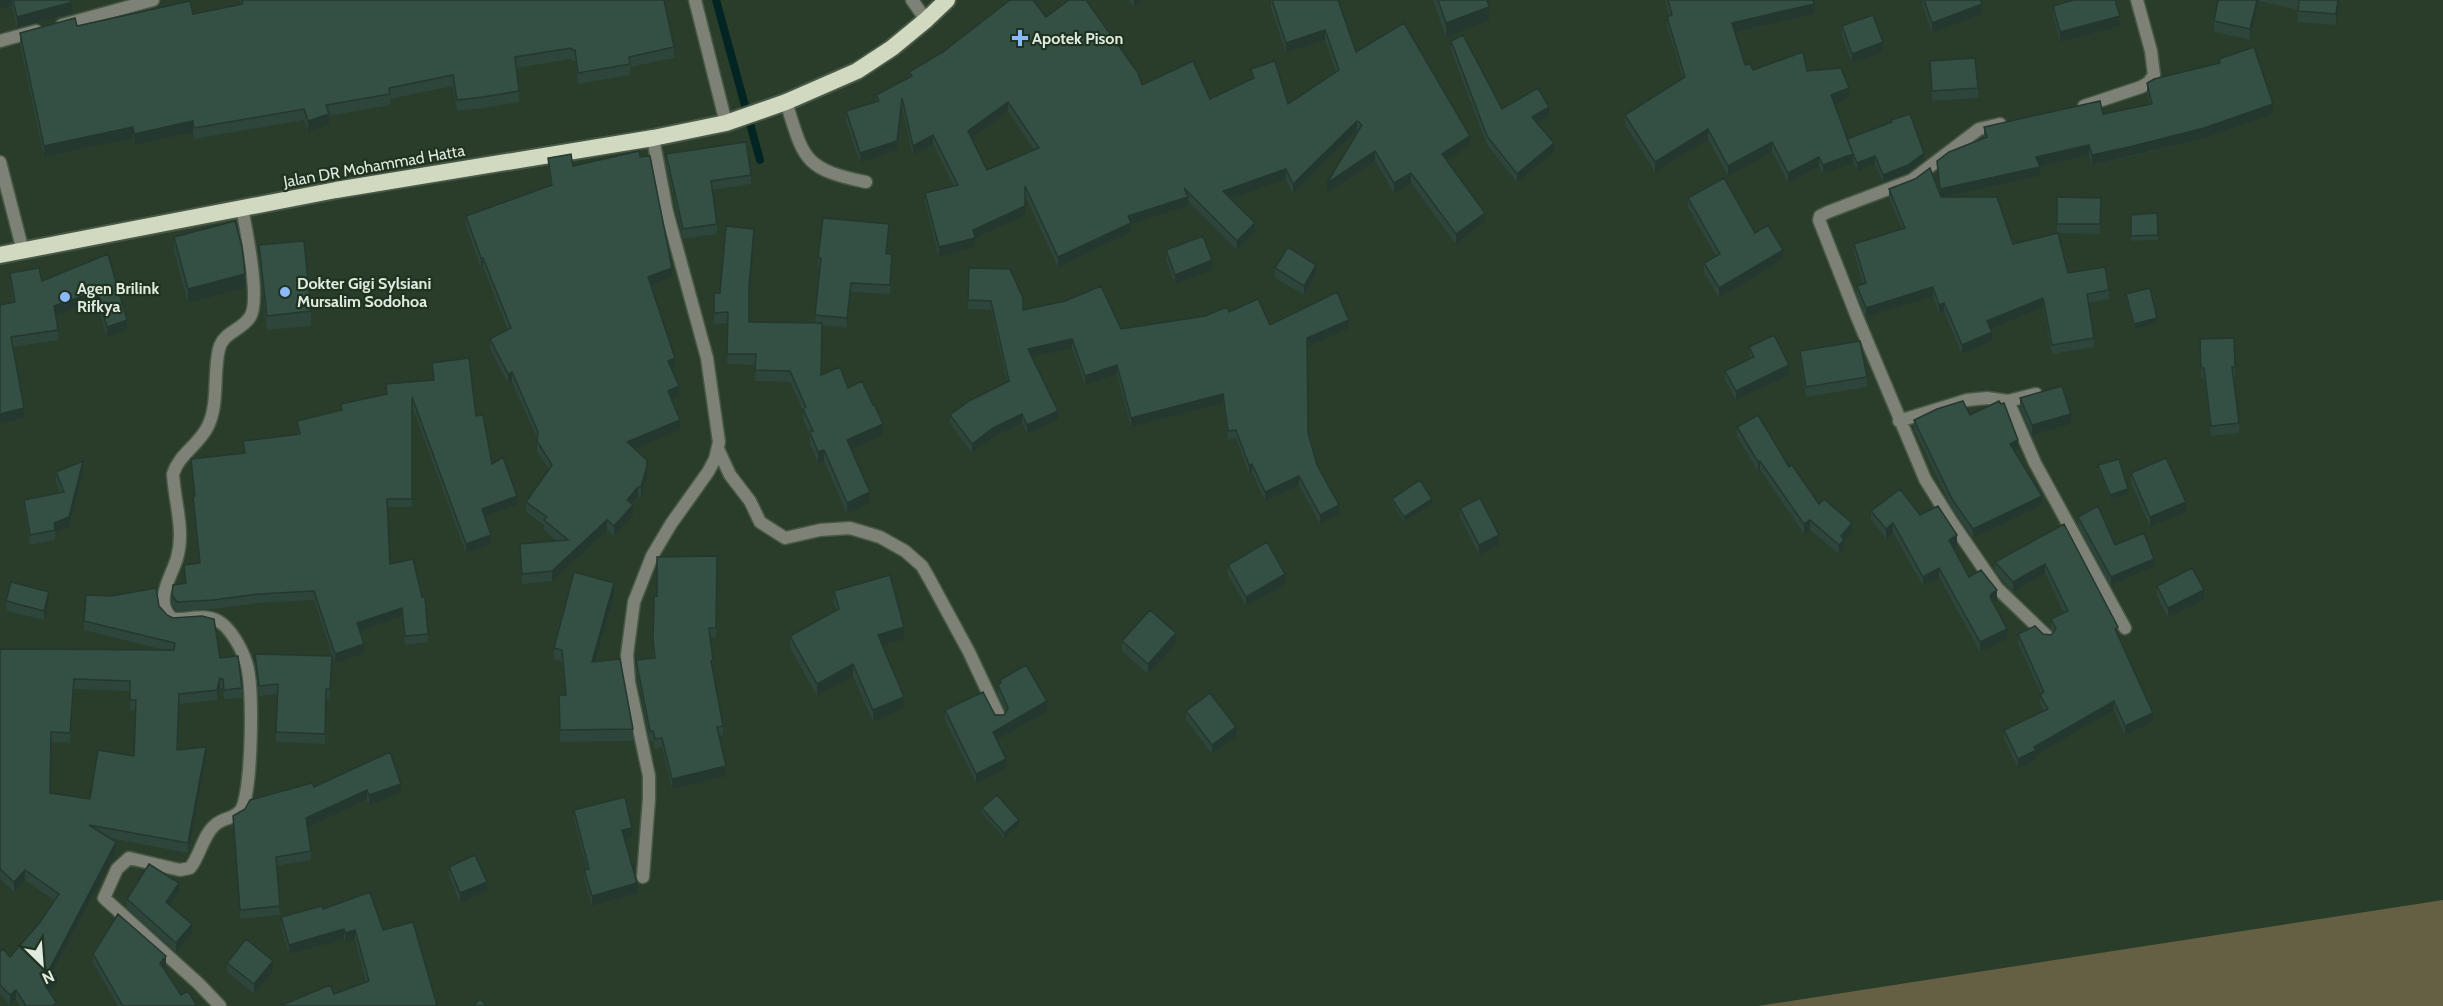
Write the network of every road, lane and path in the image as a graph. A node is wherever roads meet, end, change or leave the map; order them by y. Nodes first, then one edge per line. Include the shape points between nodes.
1 (153, 0) edge
2 (695, 0) edge
3 (912, 0) edge
4 (946, 0) edge
5 (2137, 0) edge
6 (926, 20) junction
7 (0, 41) edge
8 (786, 102) junction
9 (2071, 109) edge
10 (2014, 121) edge
11 (729, 122) junction
12 (653, 138) junction
13 (0, 162) edge
14 (866, 182) dead end
15 (242, 208) junction
16 (22, 251) junction
17 (0, 255) edge
18 (2050, 391) edge
19 (2008, 401) junction
20 (1899, 421) junction
21 (718, 449) junction
22 (2125, 628) dead end
23 (2048, 637) edge
24 (1000, 718) edge
25 (643, 876) dead end
26 (219, 1006) edge

1 - 7 street
2 - 11 street
3 - 6 street
4 - 6 highway, Jalan DR Mohammad Hatta
5 - 9 street via 2154,75 2141,87
6 - 8 highway, Jalan DR Mohammad Hatta via 857,71
8 - 11 highway, Jalan DR Mohammad Hatta
8 - 14 street via 809,160 835,175
10 - 20 street via 1979,129 1912,180 1819,218
11 - 12 highway, Jalan DR Mohammad Hatta
12 - 15 highway, Jalan DR Mohammad Hatta
12 - 21 street via 667,212 707,358
13 - 16 street
15 - 16 highway, Jalan DR Mohammad Hatta
15 - 26 street via 252,268 253,314 221,341 209,425 173,474 179,547 164,597 173,619 207,616 220,622 246,662 251,681 249,780 241,809 215,825 190,868 180,870 129,858 117,869 104,898
16 - 17 highway, Jalan DR Mohammad Hatta
18 - 19 street
19 - 20 street via 1967,400
19 - 22 street via 2036,463
20 - 23 street via 1925,479 1976,560 1997,588
21 - 24 street via 760,522 785,538 850,528 880,537 922,566
21 - 25 street via 708,472 652,556 634,602 627,655 629,682 649,776

